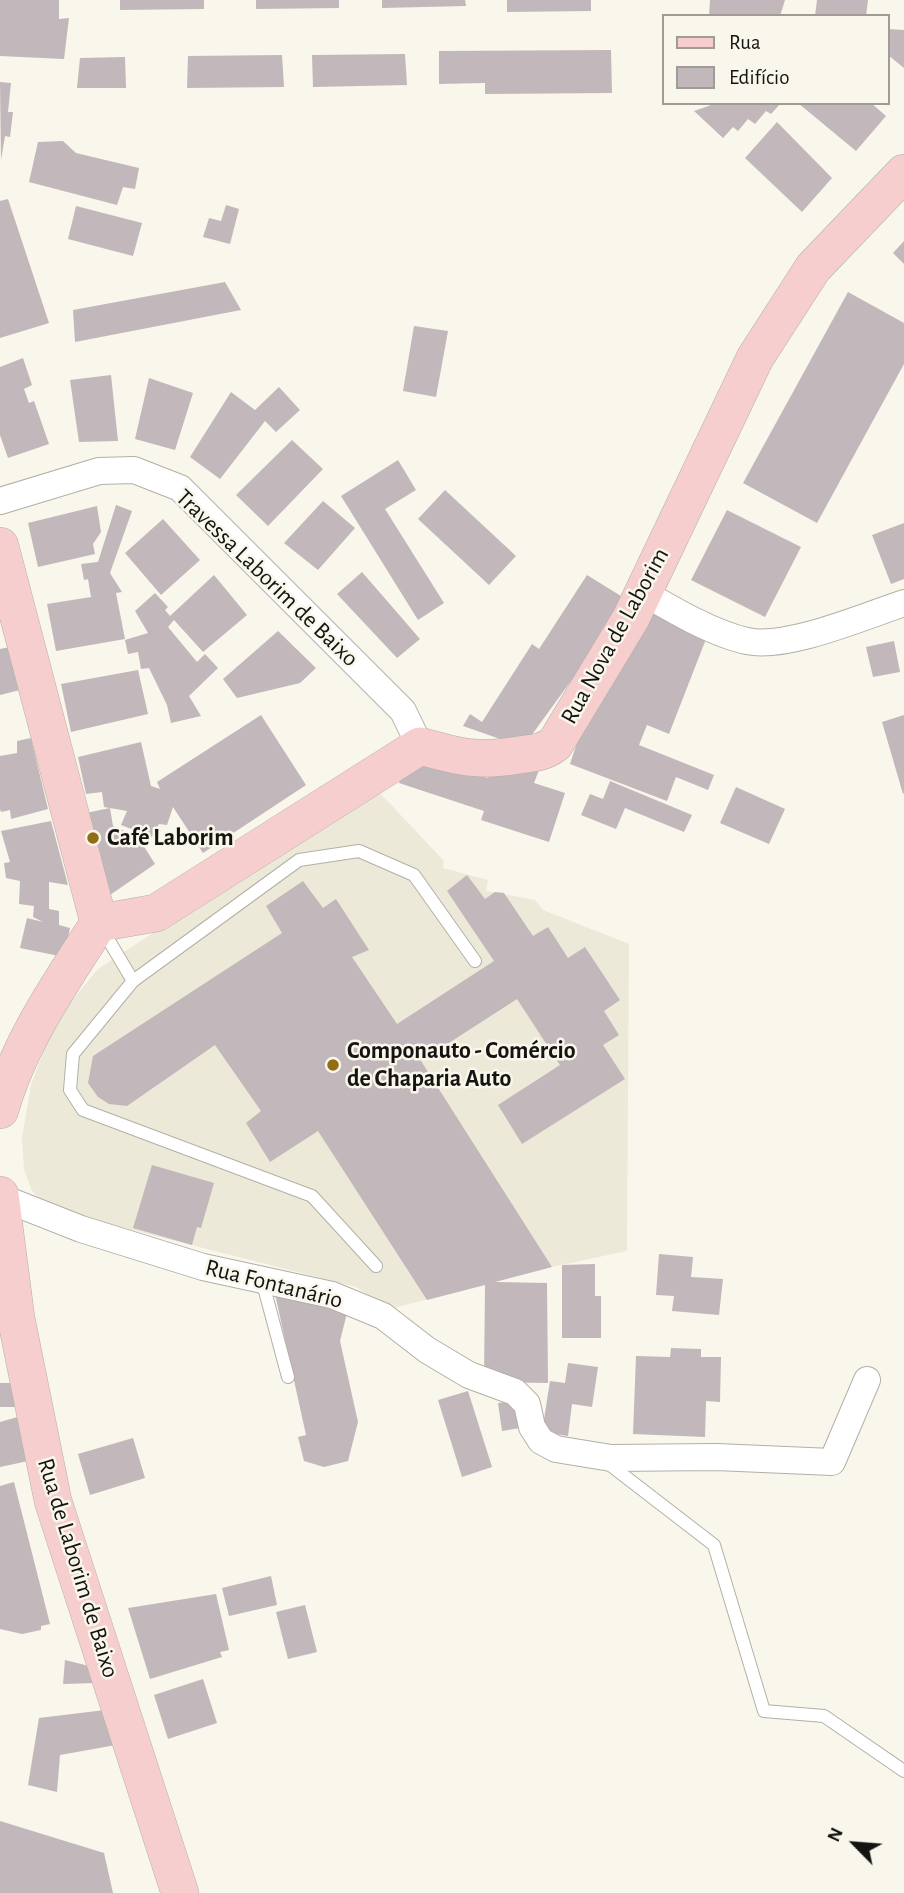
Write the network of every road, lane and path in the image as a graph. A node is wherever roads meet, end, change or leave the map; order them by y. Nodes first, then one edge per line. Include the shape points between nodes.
1 (904, 173) edge
2 (0, 502) edge
3 (0, 546) edge
4 (644, 593) junction
5 (904, 603) edge
6 (421, 746) junction
7 (99, 923) junction
8 (475, 961) dead end
9 (133, 981) junction
10 (2, 1094) edge
11 (0, 1196) edge
12 (376, 1266) dead end
13 (262, 1280) junction
14 (288, 1377) dead end
15 (867, 1380) dead end
16 (599, 1457) junction
17 (904, 1771) edge
18 (180, 1893) edge

1 - 4 main road, Rua Nova de Laborim via 813,268 755,358
2 - 6 street, Travessa Laborim de Baixo via 99,471 134,470 180,488 402,711
3 - 7 main road
4 - 5 street via 688,618 748,642 783,643
4 - 6 main road, Rua Nova de Laborim via 578,709 555,744 545,751 491,760 466,759
6 - 7 main road via 156,913
7 - 9 lane
7 - 10 main road via 44,1010
8 - 9 lane via 414,875 359,851 299,860
9 - 12 lane via 74,1054 71,1090 82,1110 312,1196
11 - 13 street, Rua Fontanário via 93,1233
11 - 18 main road, Rua de Laborim de Baixo via 16,1318 53,1501
13 - 14 lane
13 - 16 street, Rua Fontanário via 332,1295 383,1316 469,1375 515,1392 527,1404 541,1441 556,1449
15 - 16 street, Rua Fontanário via 832,1462
16 - 17 lane via 714,1545 764,1711 824,1716

